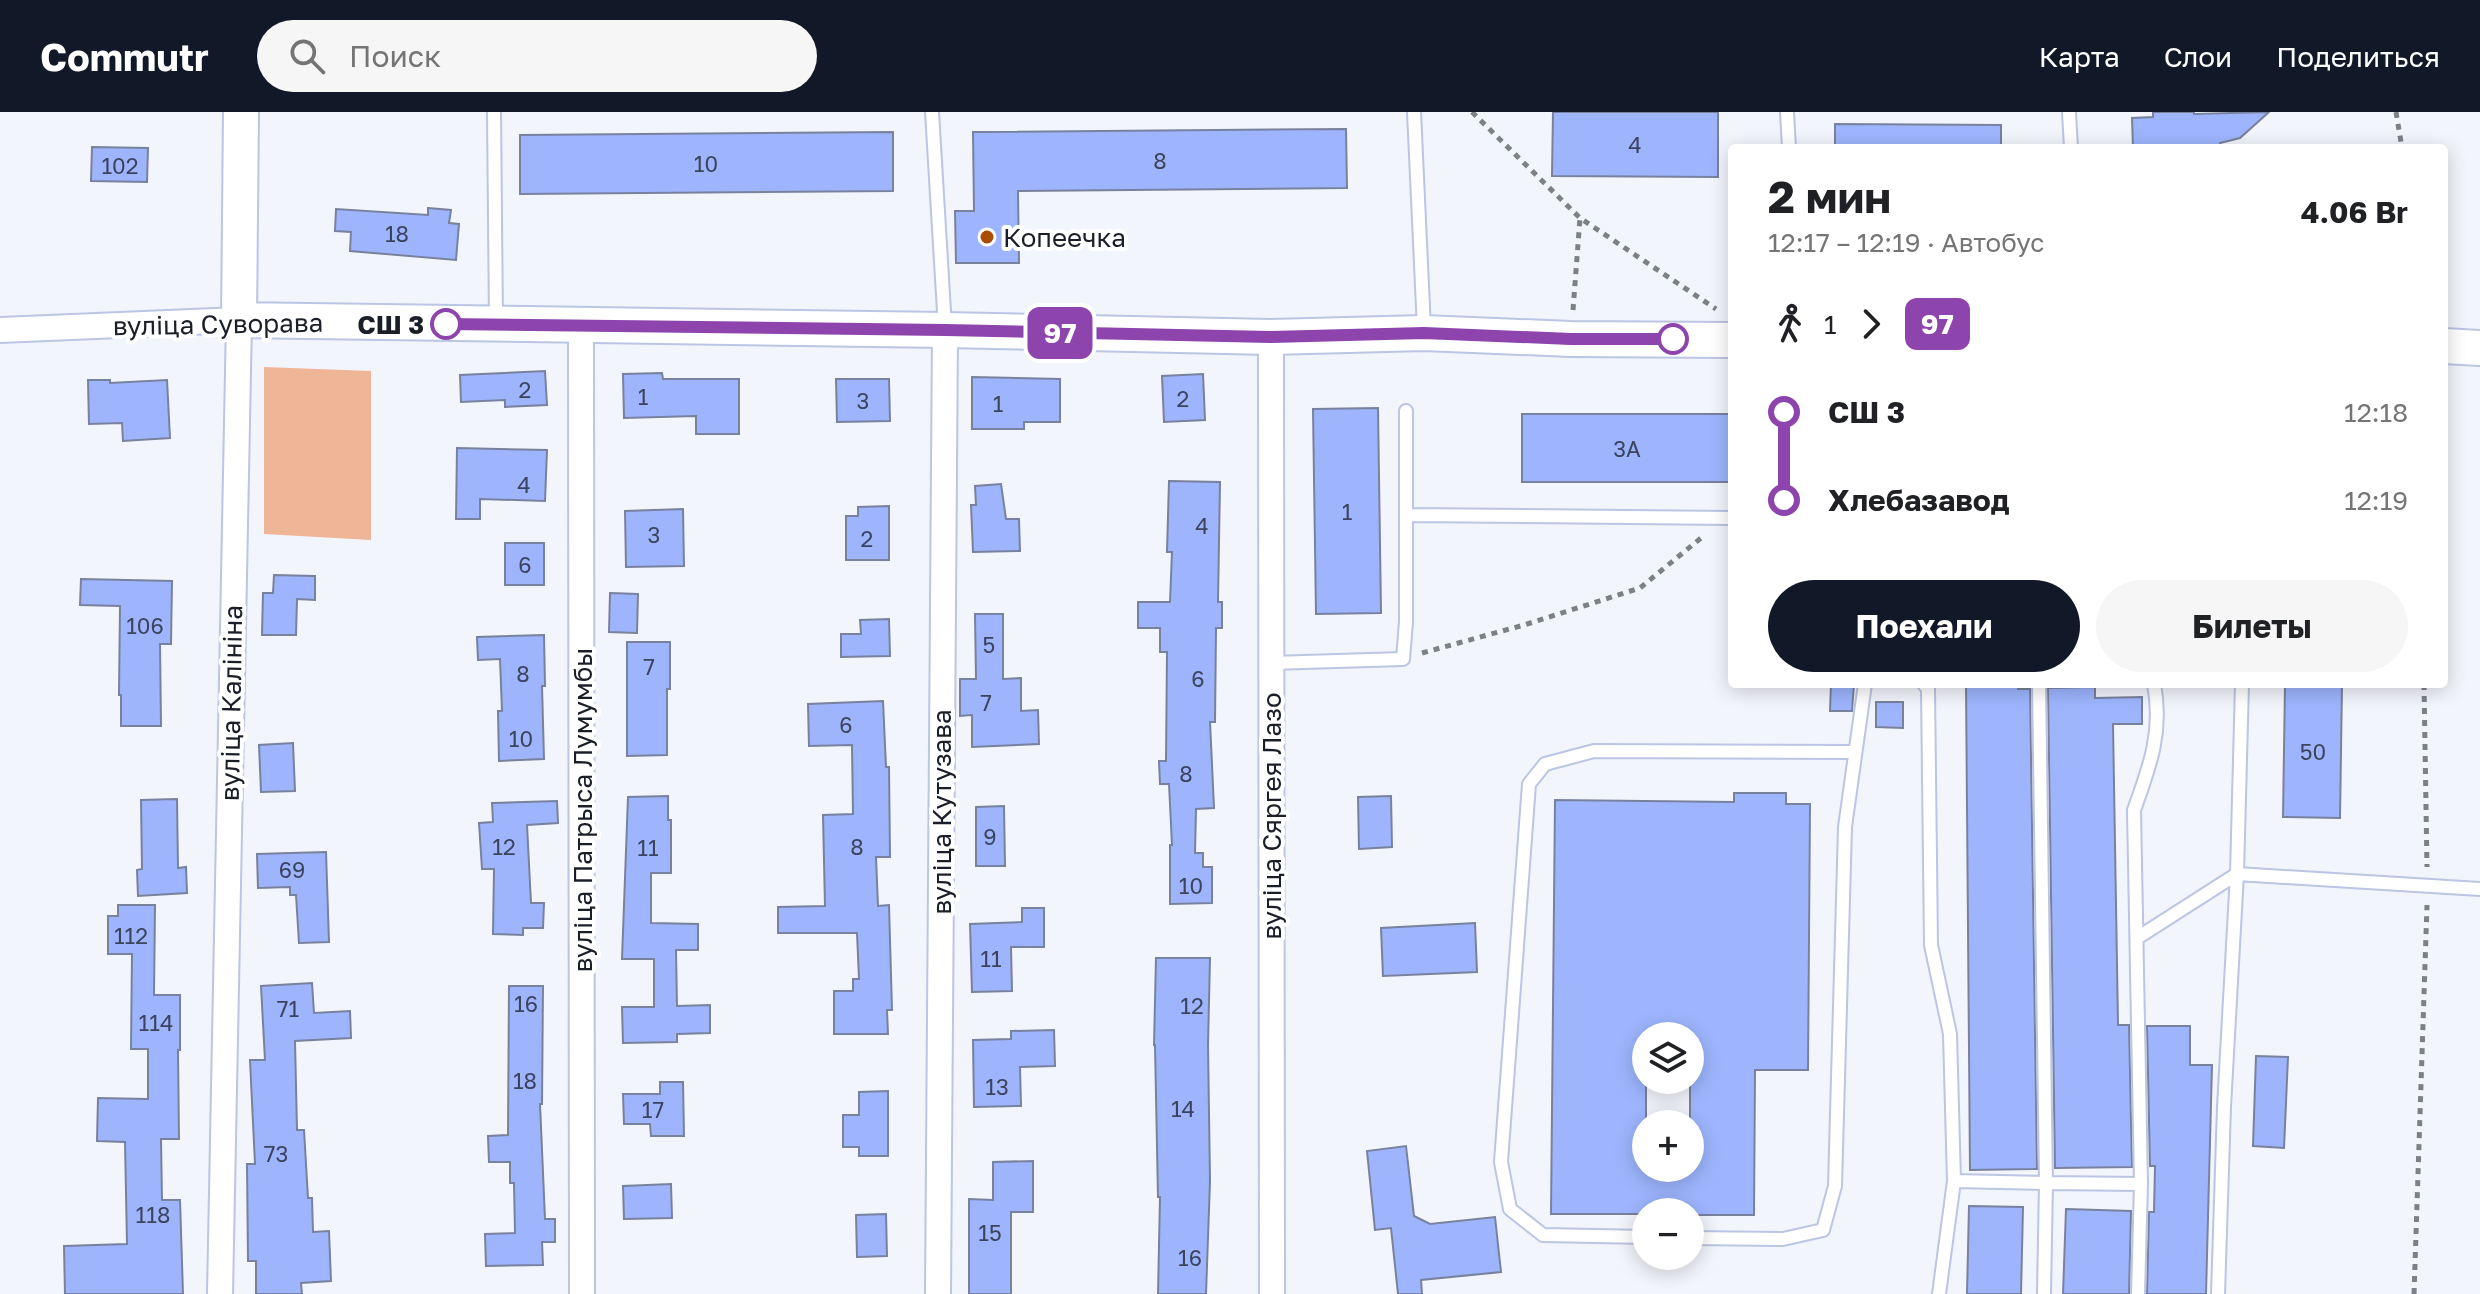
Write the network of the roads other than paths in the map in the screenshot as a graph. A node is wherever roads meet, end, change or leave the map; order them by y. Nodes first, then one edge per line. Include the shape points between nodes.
1 (241, 112) edge
2 (494, 112) edge
3 (932, 112) edge
4 (1414, 112) edge
5 (1787, 112) edge
6 (2069, 112) edge
7 (1789, 144) edge
8 (2071, 144) edge
9 (239, 320) junction
10 (496, 324) junction
11 (581, 326) junction
12 (1726, 326) edge
13 (0, 330) edge
14 (945, 330) junction
15 (1424, 333) junction
16 (1271, 337) junction
17 (2448, 346) edge
18 (2480, 348) edge
19 (1406, 411) dead end
20 (1406, 515) junction
21 (1728, 518) edge
22 (1271, 663) junction
23 (1864, 688) edge
24 (1929, 688) edge
25 (2039, 688) edge
26 (2155, 688) edge
27 (2242, 688) edge
28 (1855, 752) junction
29 (2237, 874) junction
30 (2480, 889) edge
31 (2137, 938) junction
32 (1954, 1181) junction
33 (2046, 1183) junction
34 (2141, 1184) junction
35 (1632, 1237) edge
36 (1704, 1238) edge
37 (220, 1294) edge
38 (582, 1294) edge
39 (938, 1294) edge
40 (1272, 1294) edge
41 (1939, 1294) edge
42 (2044, 1294) edge
43 (2138, 1294) edge
44 (2218, 1294) edge

1 - 9 main road, вуліца Калініна
2 - 10 lane
3 - 14 lane
4 - 15 lane
5 - 7 lane
6 - 8 lane
9 - 10 main road, вуліца Суворава
9 - 13 street, вуліца Суворава
9 - 37 street, вуліца Калініна
10 - 11 main road, вуліца Суворава
11 - 14 main road, вуліца Суворава
11 - 38 street, вуліца Патрыса Лумумбы
12 - 15 main road, вуліца Суворава via 1571,339
14 - 16 main road, вуліца Суворава
14 - 39 street, вуліца Кутузава
15 - 16 main road, вуліца Суворава
16 - 22 street, вуліца Сяргея Лазо
17 - 18 main road
19 - 20 lane
20 - 21 lane
20 - 22 lane via 1403,659
22 - 40 street, вуліца Сяргея Лазо
23 - 28 lane
24 - 32 lane via 1931,945 1950,1034
25 - 33 lane
26 - 31 lane via 2158,708 2151,762 2134,810
27 - 29 lane
28 - 35 lane via 1594,751 1545,764 1529,784 1501,1162 1510,1209 1543,1235
28 - 36 lane via 1845,827 1835,1186 1823,1230 1783,1239
29 - 30 lane
29 - 31 lane
29 - 44 lane
31 - 34 lane
32 - 33 lane
32 - 41 lane
33 - 34 lane
33 - 42 lane
34 - 43 lane

